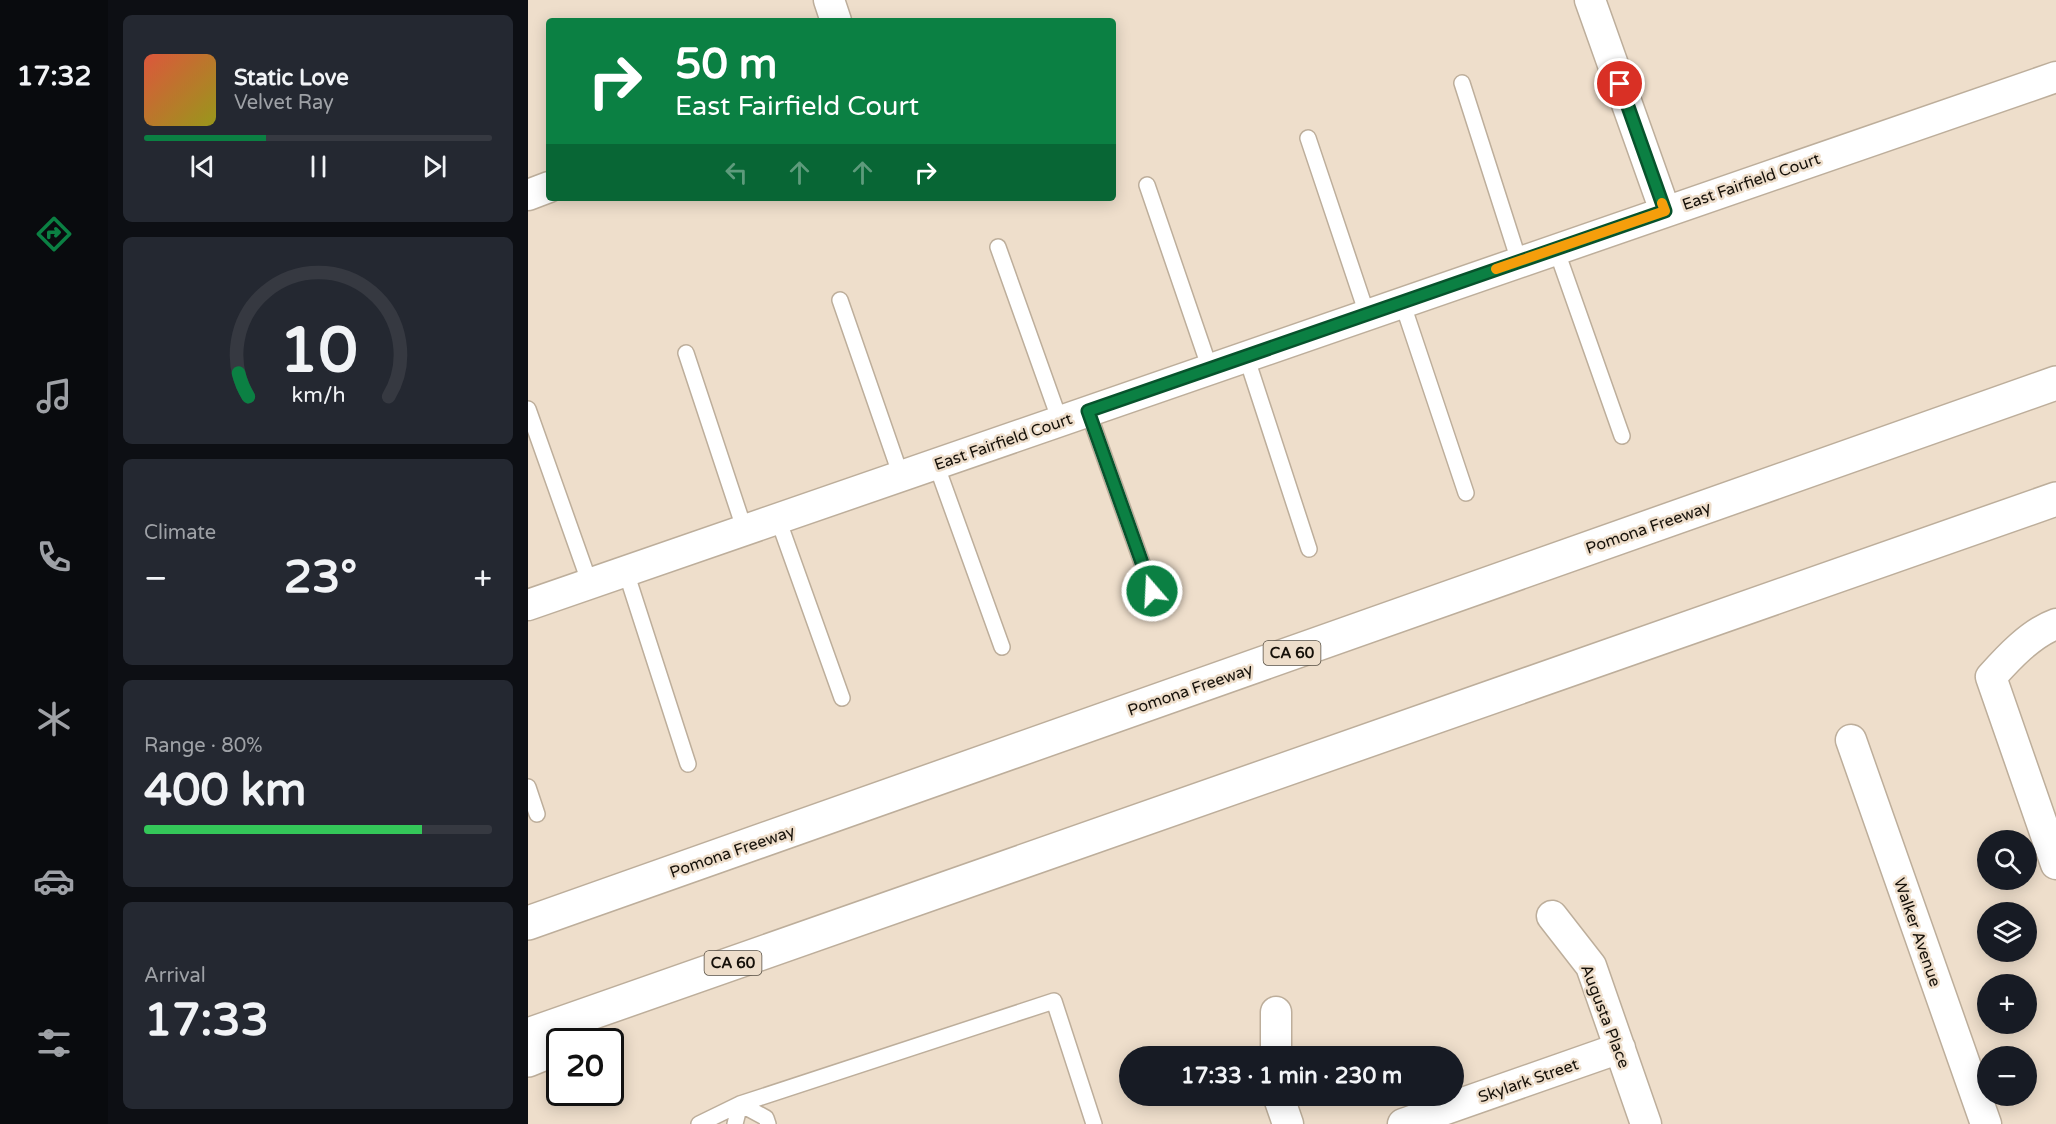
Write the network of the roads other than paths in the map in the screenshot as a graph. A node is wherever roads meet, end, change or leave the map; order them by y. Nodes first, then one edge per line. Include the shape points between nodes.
1 (829, 0) edge
2 (1590, 0) edge
3 (836, 18) edge
4 (2056, 77) edge
5 (1462, 83) dead end
6 (1308, 138) dead end
7 (1147, 185) dead end
8 (546, 188) edge
9 (528, 195) edge
10 (1665, 211) junction
11 (998, 247) dead end
12 (1556, 249) junction
13 (1519, 261) junction
14 (840, 300) dead end
15 (1402, 302) junction
16 (1367, 314) junction
17 (686, 353) dead end
18 (1246, 356) junction
19 (1210, 369) junction
20 (2056, 383) edge
21 (528, 409) edge
22 (1088, 411) junction
23 (1060, 421) junction
24 (1622, 436) dead end
25 (936, 464) junction
26 (902, 476) junction
27 (1466, 493) dead end
28 (2056, 499) edge
29 (778, 519) junction
30 (745, 531) junction
31 (1309, 549) dead end
32 (626, 572) junction
33 (590, 584) junction
34 (1152, 591) dead end
35 (528, 605) edge
36 (2056, 624) edge
37 (1002, 647) dead end
38 (842, 698) dead end
39 (1851, 740) dead end
40 (688, 764) dead end
41 (528, 787) edge
42 (2044, 788) edge
43 (537, 814) dead end
44 (2056, 864) edge
45 (938, 891) junction
46 (1552, 916) dead end
47 (528, 923) edge
48 (1276, 1012) dead end
49 (606, 1028) edge
50 (528, 1035) edge
51 (1276, 1046) edge
52 (1620, 1048) junction
53 (546, 1053) edge
54 (528, 1060) edge
55 (740, 1104) junction
56 (1282, 1106) edge
57 (699, 1124) edge
58 (735, 1124) edge
59 (768, 1124) edge
60 (1094, 1124) edge
61 (1288, 1124) edge
62 (1403, 1124) edge
63 (1646, 1124) edge
64 (1986, 1124) edge

1 - 3 street
2 - 10 street
4 - 10 street, East Fairfield Court
5 - 13 lane
6 - 16 lane
7 - 19 lane
8 - 9 street
10 - 12 street, East Fairfield Court
11 - 23 lane
12 - 13 street, East Fairfield Court
12 - 24 lane
13 - 15 street, East Fairfield Court
14 - 26 lane
15 - 16 street, East Fairfield Court
15 - 27 lane
16 - 18 street, East Fairfield Court
17 - 30 lane
18 - 19 street, East Fairfield Court
18 - 31 lane
19 - 22 street, East Fairfield Court
20 - 47 highway, Pomona Freeway / CA 60
21 - 33 lane
22 - 23 street, East Fairfield Court
22 - 34 lane
23 - 25 street, East Fairfield Court
25 - 26 street, East Fairfield Court
25 - 37 lane
26 - 29 street, East Fairfield Court
28 - 45 highway, CA 60
29 - 30 street, East Fairfield Court
29 - 38 lane
30 - 32 street, East Fairfield Court
32 - 33 street, East Fairfield Court
32 - 40 lane
33 - 35 street, East Fairfield Court
36 - 42 street via 2006,660 1991,677
39 - 64 street, Walker Avenue
41 - 43 lane
42 - 44 street
45 - 49 highway
45 - 50 highway, CA 60
46 - 52 street, Augusta Place via 1591,966
48 - 51 street
52 - 62 street, Skylark Street
52 - 63 street, Augusta Place
53 - 54 highway
55 - 57 lane
55 - 58 lane
55 - 59 lane via 766,1118
55 - 60 lane via 1054,1002
56 - 61 street

